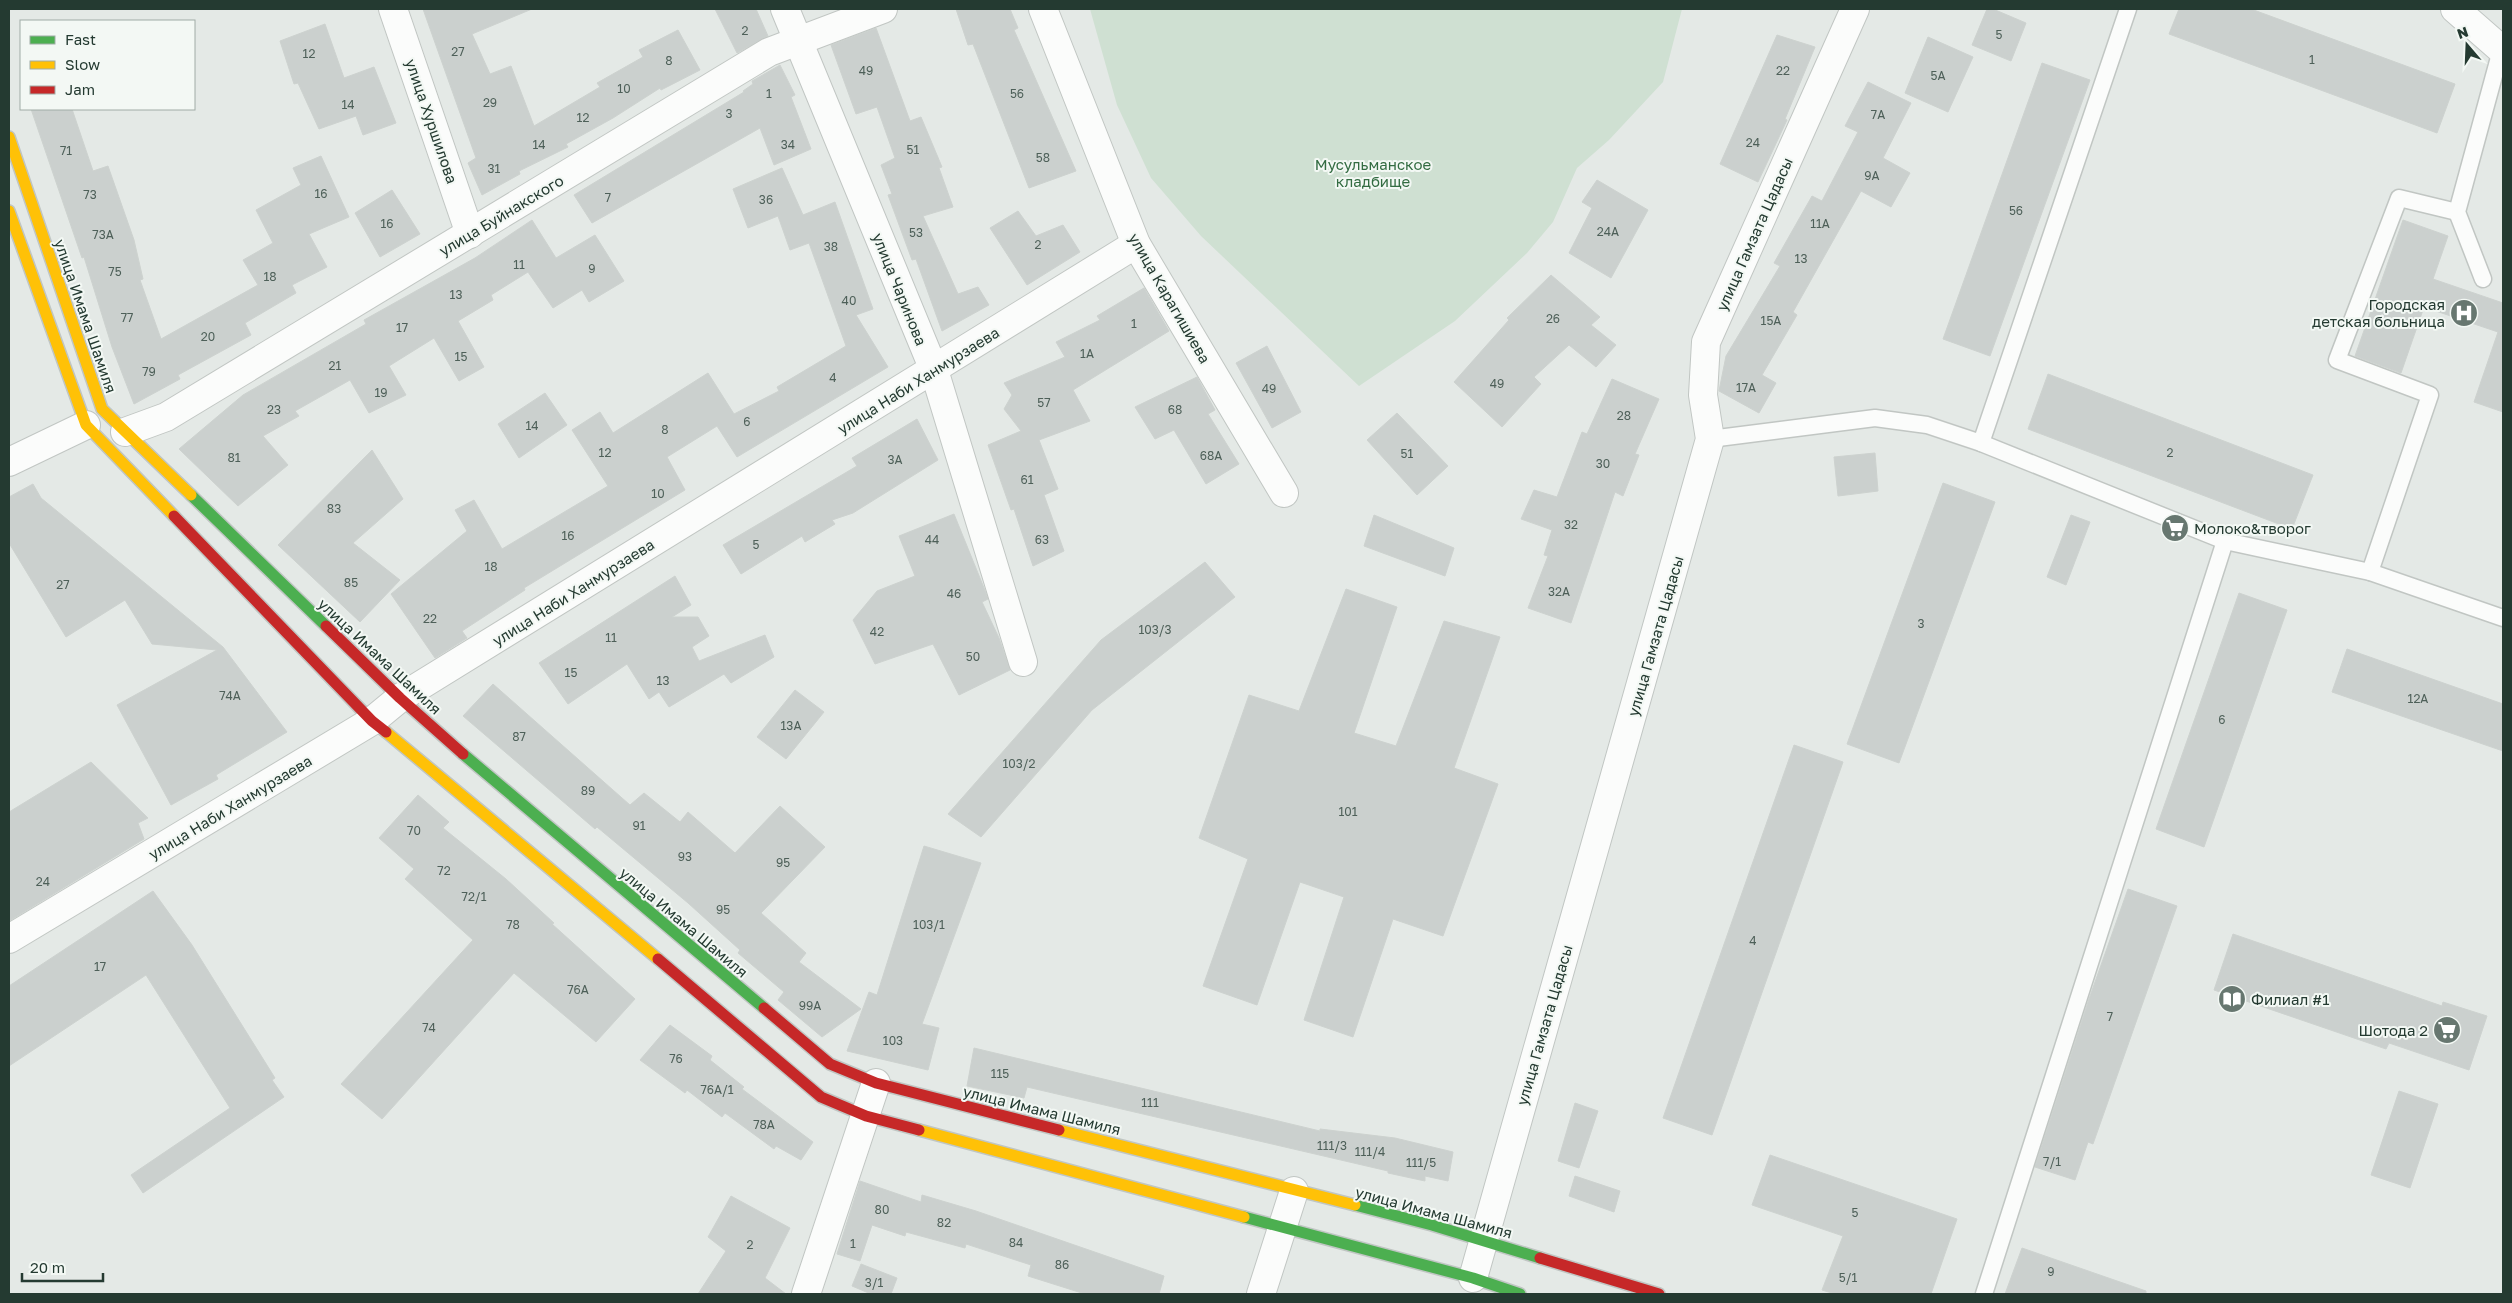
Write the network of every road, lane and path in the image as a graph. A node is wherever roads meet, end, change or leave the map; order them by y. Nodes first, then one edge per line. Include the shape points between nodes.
1 (393, 9) edge
2 (786, 9) edge
3 (883, 9) edge
4 (1044, 9) edge
5 (1855, 9) edge
6 (2128, 9) edge
7 (2455, 9) edge
8 (798, 41) junction
9 (2502, 50) edge
10 (9, 137) edge
11 (9, 211) edge
12 (2457, 212) junction
13 (470, 234) junction
14 (1136, 244) junction
15 (2483, 279) dead end
16 (934, 370) junction
17 (86, 425) junction
18 (125, 432) junction
19 (1710, 438) junction
20 (1980, 443) junction
21 (9, 462) edge
22 (1284, 493) dead end
23 (2225, 541) junction
24 (2370, 572) junction
25 (2503, 618) edge
26 (1023, 662) dead end
27 (400, 698) junction
28 (372, 721) junction
29 (9, 939) edge
30 (876, 1083) junction
31 (866, 1116) junction
32 (1294, 1191) junction
33 (1484, 1240) junction
34 (1473, 1278) junction
35 (806, 1294) edge
36 (1261, 1294) edge
37 (1520, 1294) edge
38 (1659, 1294) edge
39 (1984, 1294) edge

1 - 13 street, улица Хуршилова
2 - 8 street, улица Чаринова
3 - 8 street, улица Буйнакского
4 - 14 street, улица Карагишиева
5 - 19 street, улица Гамзата Цадасы via 1706,342 1702,395
6 - 20 lane
7 - 9 street
8 - 13 street, улица Буйнакского via 769,52
8 - 16 street, улица Чаринова
9 - 12 lane
10 - 18 main road, улица Имама Шамиля via 102,410
11 - 17 main road
12 - 15 lane
12 - 24 lane via 2399,198 2337,360 2430,395
13 - 18 street, улица Буйнакского via 166,417
14 - 16 street, улица Наби Ханмурзаева
14 - 22 street, улица Карагишиева
16 - 26 street, улица Чаринова
16 - 27 street, улица Наби Ханмурзаева
17 - 21 street
17 - 28 main road
18 - 27 main road, улица Имама Шамиля
19 - 20 lane via 1875,418 1926,425
19 - 33 street, улица Гамзата Цадасы
20 - 23 lane
23 - 24 lane
23 - 39 lane
24 - 25 lane
27 - 28 street, улица Наби Ханмурзаева
27 - 30 main road, улица Имама Шамиля via 830,1064
28 - 29 street, улица Наби Ханмурзаева
28 - 31 main road via 820,1097
30 - 31 street
30 - 32 main road, улица Имама Шамиля
31 - 34 main road
31 - 35 street
32 - 33 main road, улица Имама Шамиля
32 - 36 street
33 - 34 street, улица Гамзата Цадасы
33 - 38 main road, улица Имама Шамиля
34 - 37 main road

